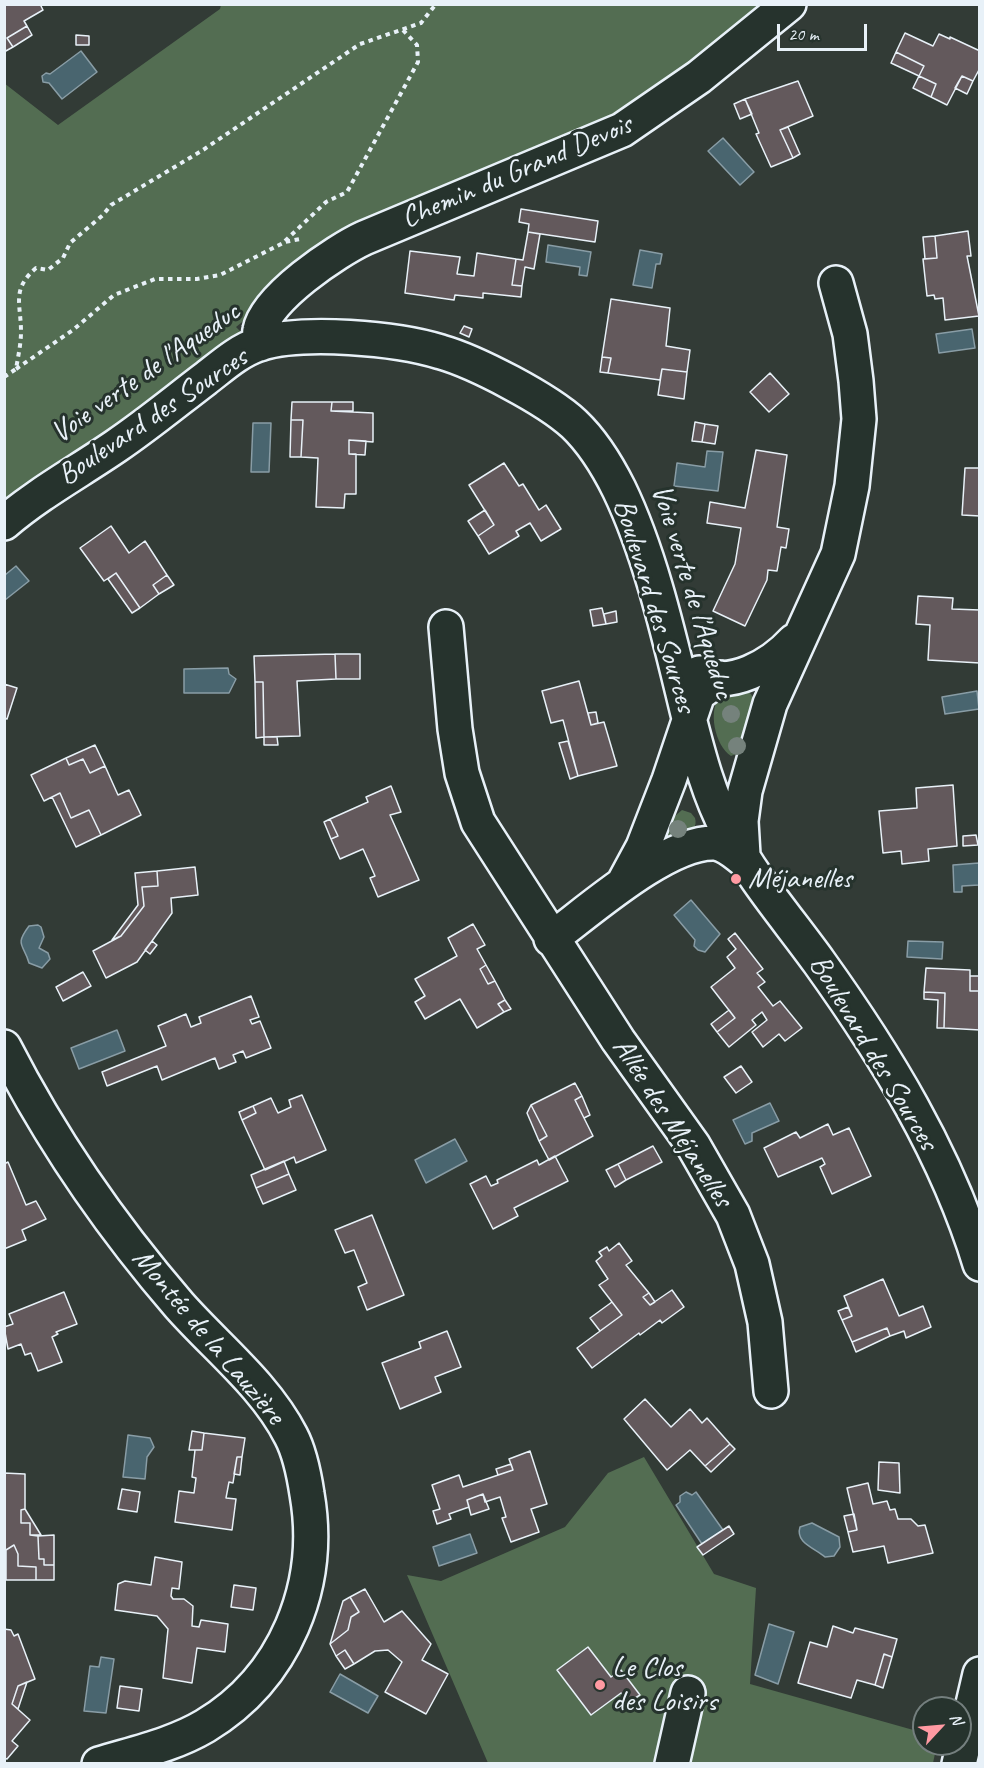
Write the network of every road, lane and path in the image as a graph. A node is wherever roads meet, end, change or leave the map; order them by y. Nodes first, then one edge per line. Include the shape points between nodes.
1 (436, 4) edge
2 (789, 4) edge
3 (403, 29) junction
4 (285, 242) junction
5 (344, 247) junction
6 (836, 283) dead end
7 (260, 344) junction
8 (16, 369) junction
9 (4, 377) edge
10 (4, 524) edge
11 (446, 627) dead end
12 (801, 633) junction
13 (667, 636) junction
14 (720, 678) junction
15 (690, 720) junction
16 (764, 730) junction
17 (700, 758) junction
18 (715, 804) junction
19 (653, 818) junction
20 (743, 859) junction
21 (623, 884) junction
22 (551, 939) junction
23 (4, 1047) edge
24 (980, 1264) edge
25 (771, 1392) dead end
26 (980, 1674) edge
27 (688, 1693) dead end
28 (99, 1764) edge
29 (672, 1764) edge
30 (960, 1764) edge

1 - 3 path via 422,23
2 - 5 street, Chemin du Grand Devois via 699,77 622,130
3 - 4 path via 417,45 418,62 347,192 326,202
3 - 8 path via 360,44 202,150 111,205 70,243 63,258 48,270 36,268 24,279 17,298 21,332
4 - 5 path via 313,237
4 - 8 path via 220,275 155,279 114,295 73,330
5 - 7 street, Chemin du Grand Devois via 292,287 266,315 260,329
6 - 12 street via 850,334 856,381 857,451 838,554
7 - 10 street, Boulevard des Sources via 236,355 117,446 48,489
7 - 13 street, Boulevard des Sources via 306,337 431,350 467,363 546,403 573,423 607,465 635,527
8 - 9 path
11 - 22 street, Allée des Méjanelles via 455,729 468,798 482,828
12 - 14 street via 760,669
12 - 16 street via 779,680
13 - 14 street via 699,674
13 - 15 street, Boulevard des Sources
14 - 15 street via 700,690
15 - 17 street, Boulevard des Sources
15 - 19 street
16 - 17 street via 753,752 739,767 719,771
16 - 20 street via 745,791 741,821
17 - 18 street, Boulevard des Sources
18 - 19 street via 698,786 683,784
18 - 20 street, Boulevard des Sources
19 - 21 street
20 - 21 street via 714,843 688,848
20 - 24 street, Boulevard des Sources via 883,1057 948,1180
21 - 22 street
22 - 25 street, Allée des Méjanelles via 693,1145 733,1215 752,1264 765,1322
23 - 28 street, Montée de la Lauzière via 43,1119 100,1209 276,1413 299,1457 309,1503 311,1548 305,1589 291,1629 260,1682 224,1713 183,1738
26 - 30 street
27 - 29 street

